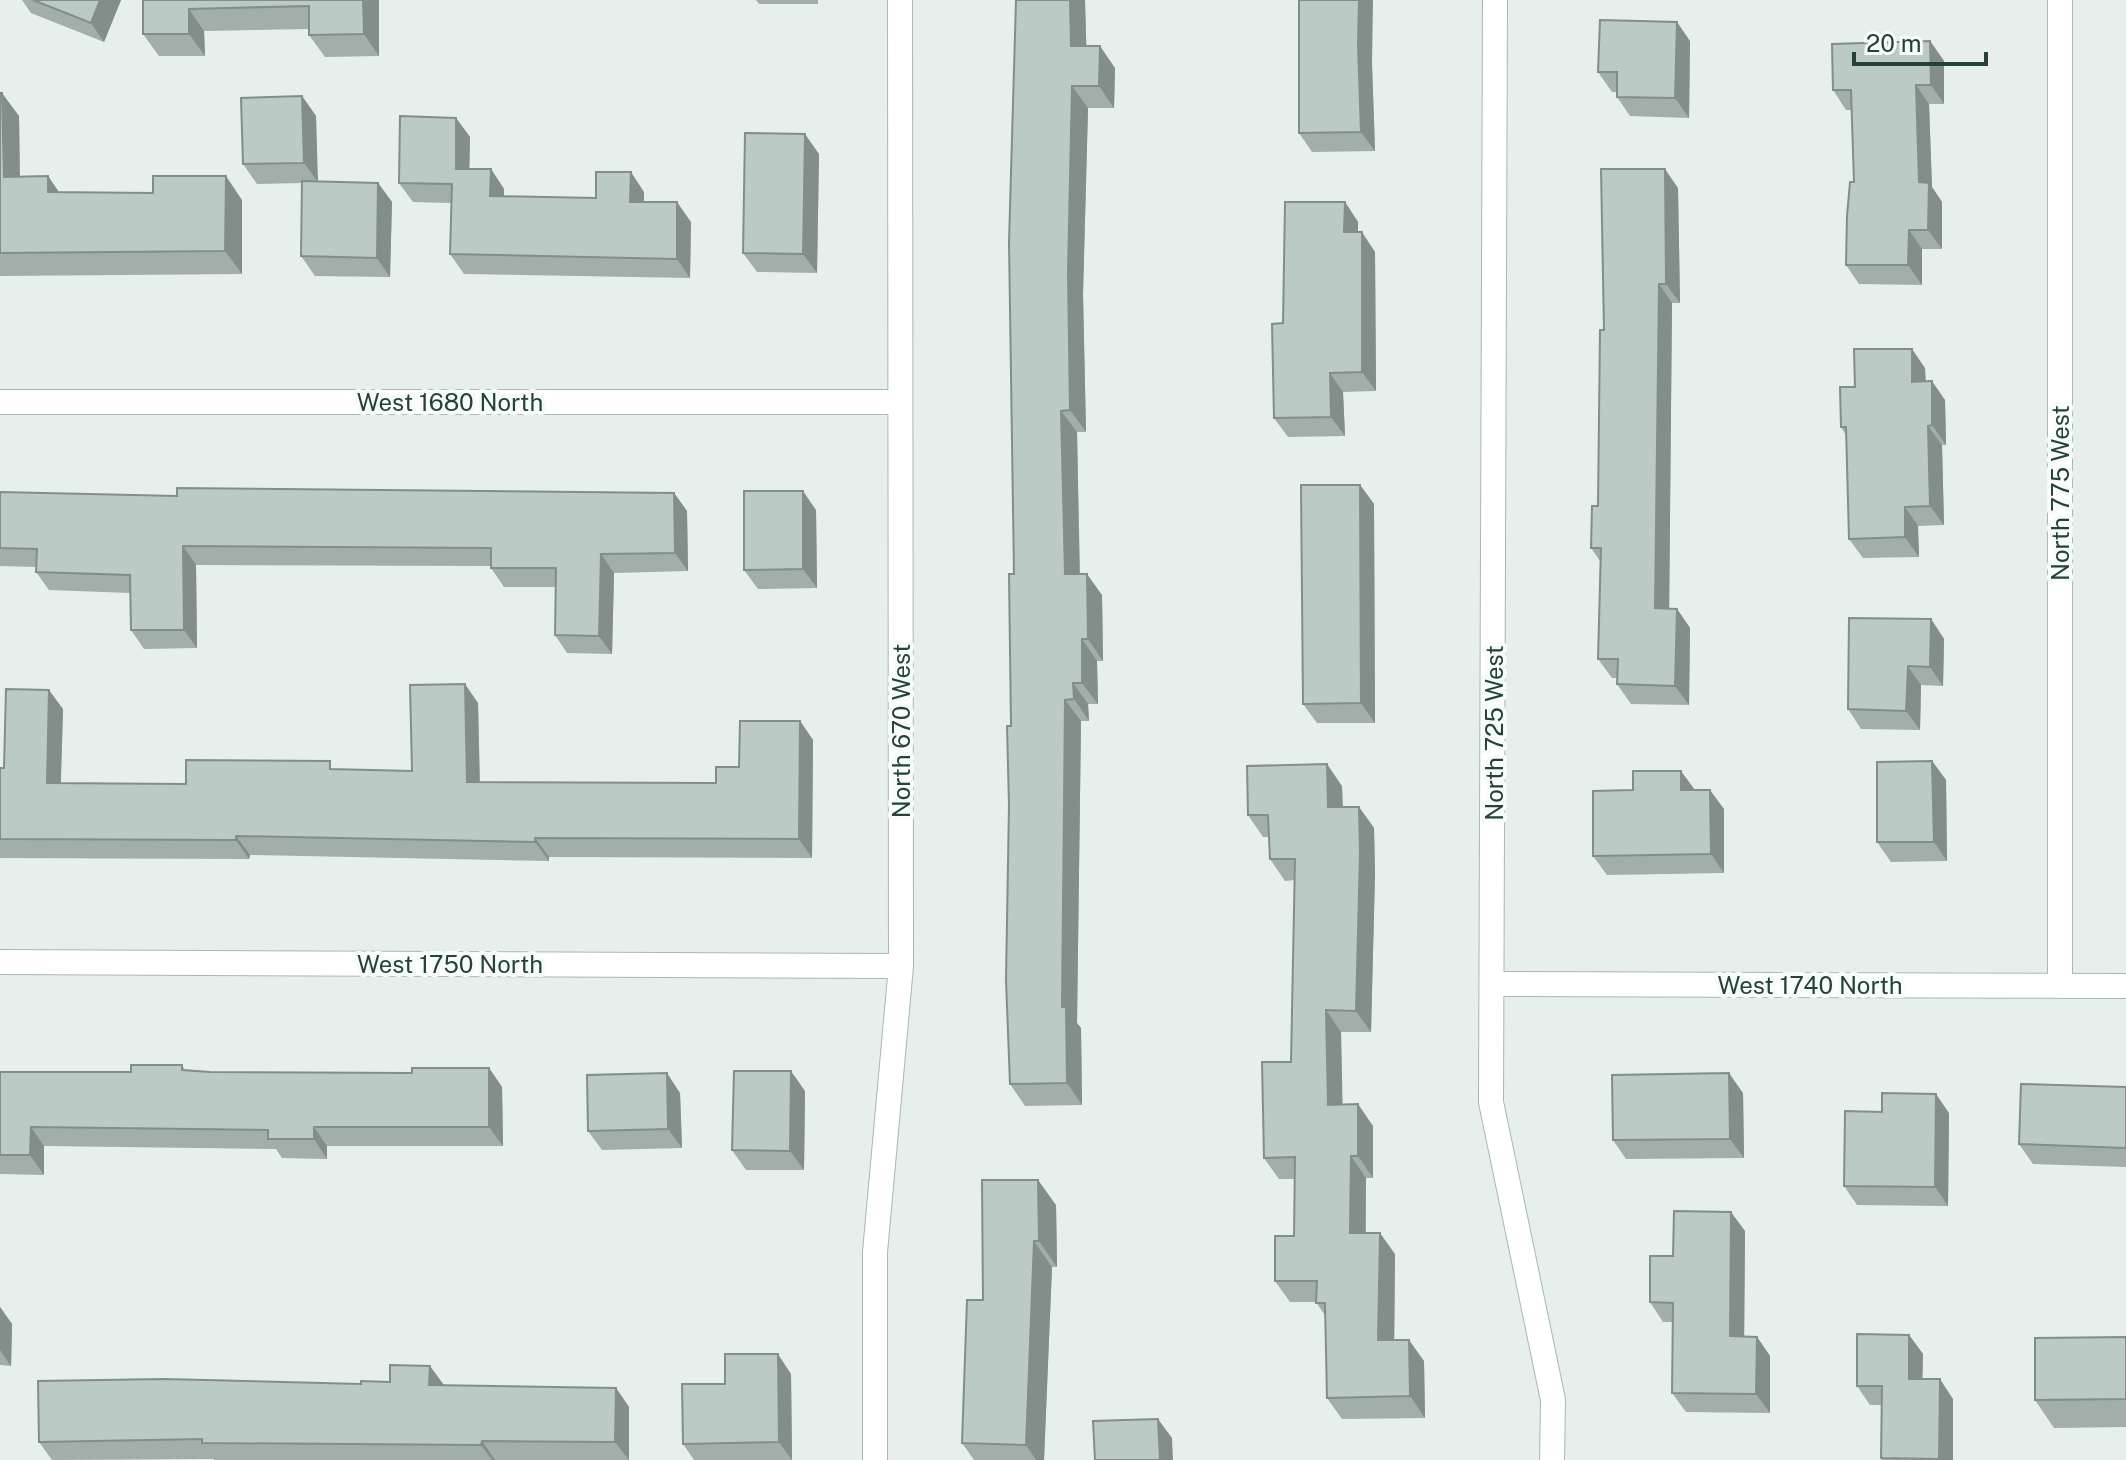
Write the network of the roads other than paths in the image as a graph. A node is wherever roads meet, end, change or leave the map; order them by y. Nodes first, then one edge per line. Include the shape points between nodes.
1 (900, 0) edge
2 (1495, 0) edge
3 (2060, 0) edge
4 (0, 402) edge
5 (900, 402) junction
6 (0, 962) edge
7 (901, 966) junction
8 (1493, 984) junction
9 (2060, 985) junction
10 (2126, 986) edge
11 (875, 1460) edge
12 (1552, 1460) edge

1 - 5 street, North 670 West
2 - 8 street, North 725 West
3 - 9 street, North 775 West
4 - 5 street, West 1680 North
5 - 7 street, North 670 West
6 - 7 street, West 1750 North
7 - 11 street, North 670 West via 875,1252
8 - 9 street, West 1740 North
8 - 12 street, North 725 West via 1491,1102 1553,1400
9 - 10 street, West 1740 North

